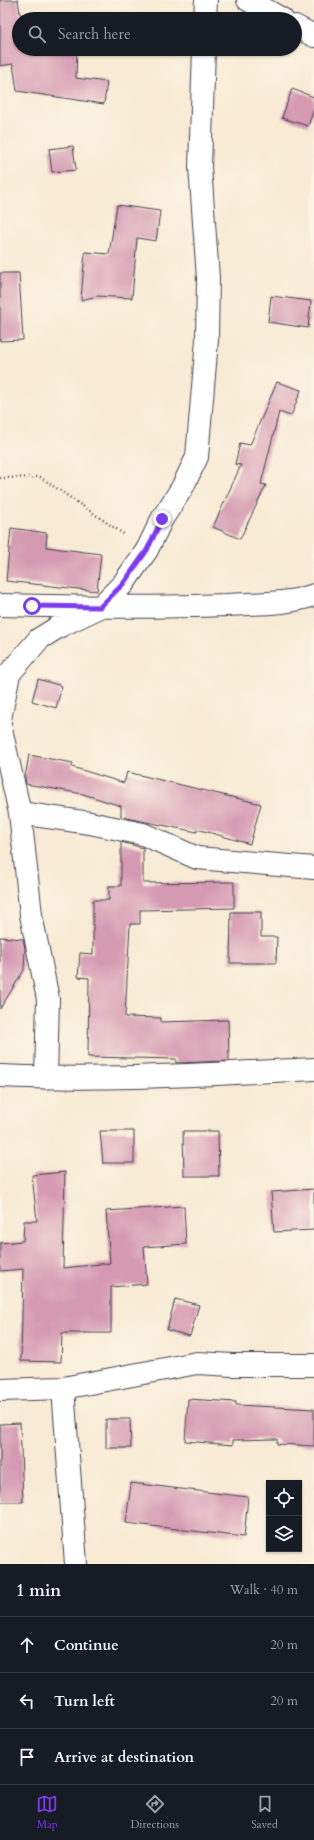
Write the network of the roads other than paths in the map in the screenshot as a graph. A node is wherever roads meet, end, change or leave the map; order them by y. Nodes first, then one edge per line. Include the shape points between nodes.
1 (206, 0) edge
2 (248, 0) edge
3 (205, 12) edge
4 (269, 12) edge
5 (302, 30) edge
6 (314, 36) edge
7 (204, 56) edge
8 (314, 594) edge
9 (0, 605) edge
10 (100, 607) junction
11 (0, 719) edge
12 (0, 726) edge
13 (20, 813) junction
14 (314, 868) edge
15 (314, 1069) edge
16 (0, 1076) edge
17 (46, 1078) junction
18 (314, 1364) edge
19 (63, 1388) junction
20 (0, 1390) edge
21 (76, 1564) edge

1 - 3 street
2 - 4 street
5 - 6 street
7 - 10 street via 200,167 208,278 207,340 197,457 147,550 123,584
8 - 10 street via 296,601
9 - 10 street
10 - 11 street via 60,626 39,640 9,674
12 - 13 street
13 - 14 street via 143,834 197,858
13 - 17 street via 31,915 48,999
15 - 17 street via 184,1076
16 - 17 street
18 - 19 street via 197,1363
19 - 20 street
19 - 21 street

